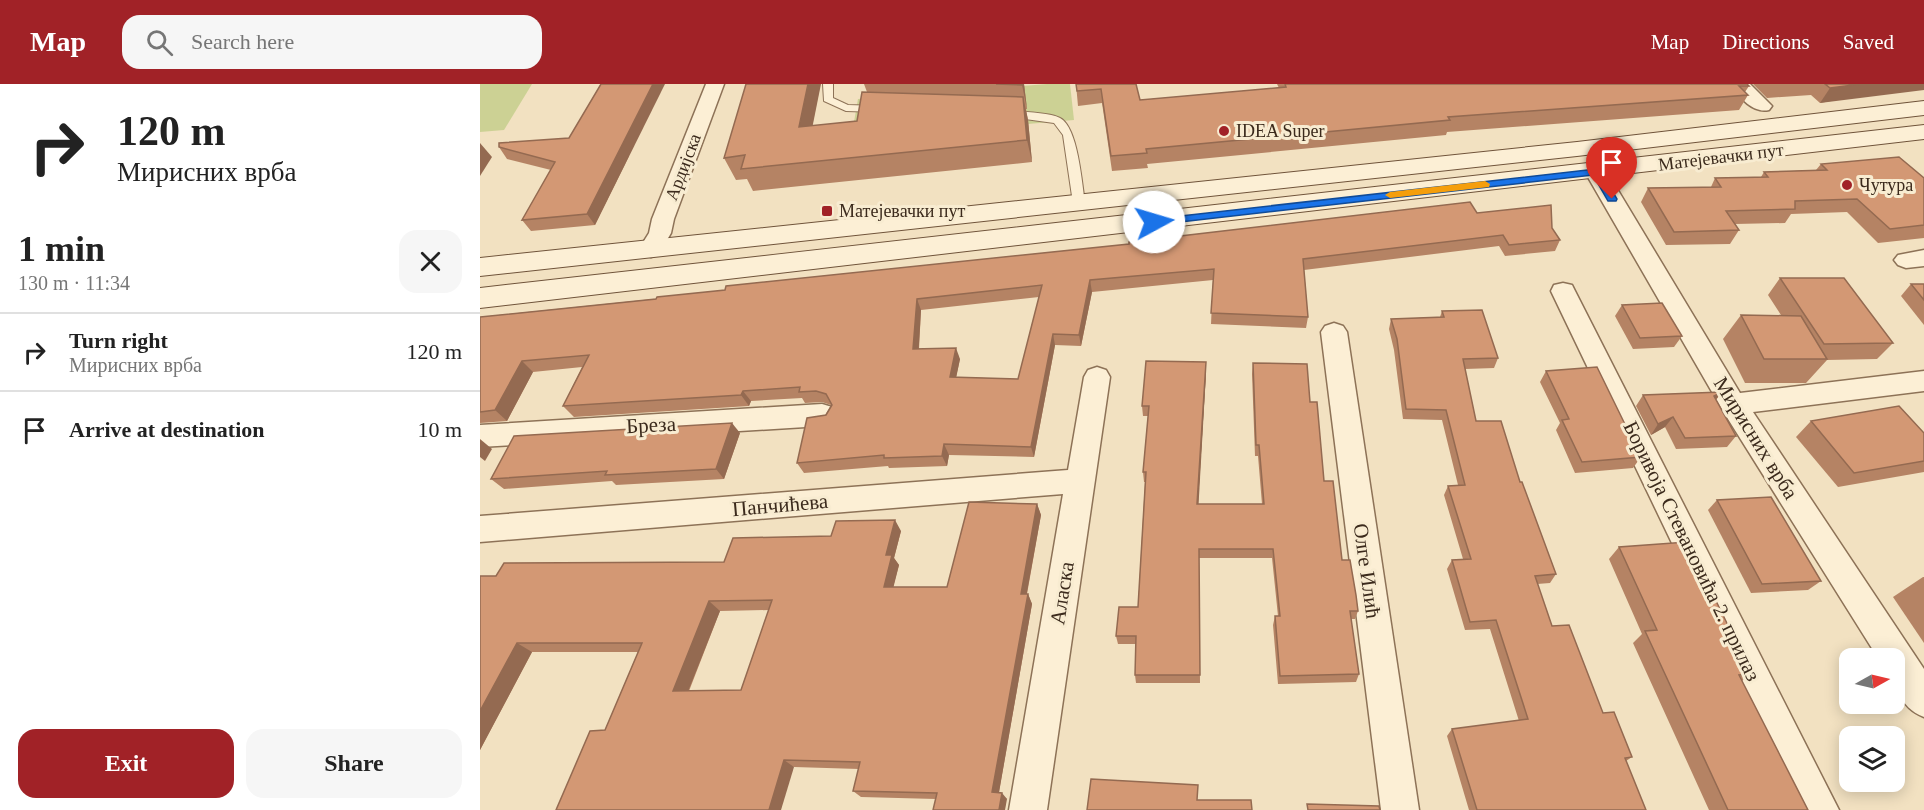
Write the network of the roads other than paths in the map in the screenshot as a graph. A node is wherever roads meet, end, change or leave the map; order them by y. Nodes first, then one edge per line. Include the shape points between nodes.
1 (715, 84) edge
2 (828, 84) edge
3 (1739, 84) edge
4 (1762, 106) dead end
5 (1924, 108) edge
6 (894, 110) edge
7 (1001, 113) edge
8 (1924, 132) edge
9 (1596, 172) junction
10 (1079, 203) junction
11 (651, 249) junction
12 (480, 267) edge
13 (1563, 291) dead end
14 (480, 298) edge
15 (1334, 332) dead end
16 (1097, 377) dead end
17 (1924, 381) edge
18 (1733, 404) junction
19 (822, 415) edge
20 (480, 436) edge
21 (1080, 481) junction
22 (480, 529) edge
23 (1924, 700) edge
24 (1028, 810) edge
25 (1400, 810) edge
26 (1820, 810) edge

1 - 11 street, Ардијска
2 - 6 lane via 828,99 846,108
3 - 4 street
5 - 10 main road, Матејевачки пут
7 - 10 lane via 1057,120 1063,126 1068,135
8 - 9 main road, Матејевачки пут
9 - 14 main road, Матејевачки пут
9 - 18 street, Мирисних врба
10 - 11 main road, Матејевачки пут
11 - 12 main road, Матејевачки пут
13 - 26 street, Боривоја Стевановића 2. прилаз
15 - 25 street, Олге Илић
16 - 21 street, Аласка
17 - 18 street
18 - 23 street, Мирисних врба
19 - 20 street, Бреза
21 - 22 street, Панчићева
21 - 24 street, Аласка

